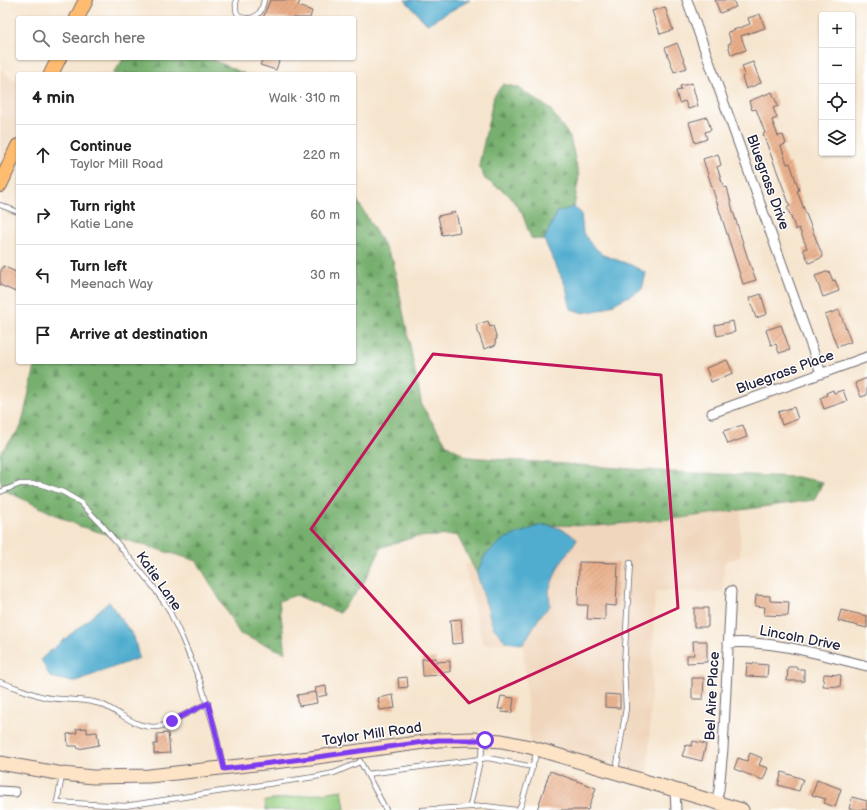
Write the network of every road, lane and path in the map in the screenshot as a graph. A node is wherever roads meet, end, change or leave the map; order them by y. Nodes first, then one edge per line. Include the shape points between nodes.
1 (86, 0) edge
2 (236, 0) edge
3 (264, 0) edge
4 (687, 0) edge
5 (78, 16) edge
6 (240, 16) edge
7 (256, 16) edge
8 (58, 60) edge
9 (52, 72) edge
10 (16, 150) edge
11 (0, 186) edge
12 (0, 205) edge
13 (16, 211) edge
14 (867, 357) edge
15 (821, 373) junction
16 (712, 413) dead end
17 (0, 492) edge
18 (630, 563) dead end
19 (731, 591) dead end
20 (728, 643) junction
21 (867, 666) edge
22 (0, 682) edge
23 (208, 703) junction
24 (485, 740) junction
25 (538, 749) junction
26 (359, 757) junction
27 (480, 759) junction
28 (0, 762) edge
29 (533, 768) junction
30 (224, 769) junction
31 (616, 772) junction
32 (62, 774) junction
33 (367, 774) junction
34 (0, 790) edge
35 (675, 790) junction
36 (15, 792) dead end
37 (716, 802) junction
38 (470, 806) junction
39 (386, 810) edge
40 (422, 810) edge
41 (517, 810) edge
42 (676, 810) edge
43 (742, 810) edge

1 - 5 main road
2 - 6 lane via 236,12
3 - 7 lane
4 - 15 street, Bluegrass Drive
8 - 9 main road
10 - 11 main road
12 - 13 lane
14 - 15 street, Bluegrass Place
15 - 16 street, Bluegrass Place
17 - 23 lane, Katie Lane via 20,484 40,484 63,492 80,502 152,585 168,608
18 - 31 lane via 624,666 626,708
19 - 20 street, Bel Aire Place
20 - 21 street, Lincoln Drive via 775,645
20 - 37 street, Bel Aire Place via 723,749
22 - 23 lane via 45,697 101,704 130,721 154,728
23 - 30 lane, Katie Lane
24 - 25 main road, Taylor Mill Road
24 - 26 main road, Taylor Mill Road via 438,740
24 - 27 lane
25 - 29 lane
25 - 31 main road, Taylor Mill Road
26 - 30 main road, Taylor Mill Road
26 - 32 lane via 334,773 314,778 125,806 57,802
26 - 33 lane
27 - 29 lane via 488,758
27 - 33 lane
27 - 38 lane
28 - 32 main road, Taylor Mill Road
29 - 41 lane via 521,806
30 - 32 main road, Taylor Mill Road via 149,776
31 - 35 main road, Taylor Mill Road
33 - 39 lane
34 - 36 street
35 - 37 main road, Taylor Mill Road
35 - 42 street
37 - 43 main road, Taylor Mill Road
38 - 40 lane
38 - 41 lane

